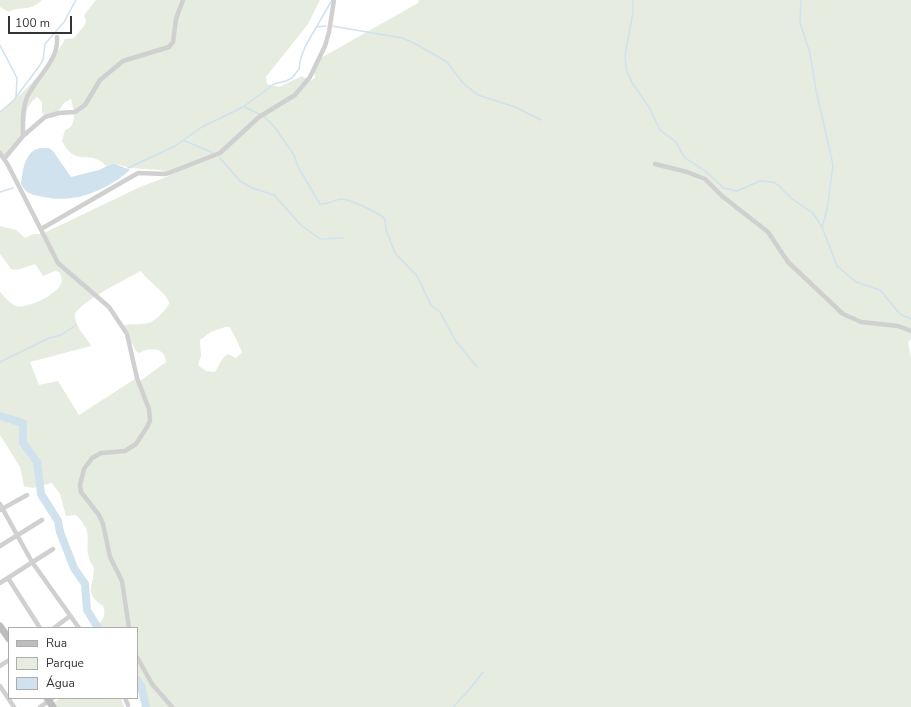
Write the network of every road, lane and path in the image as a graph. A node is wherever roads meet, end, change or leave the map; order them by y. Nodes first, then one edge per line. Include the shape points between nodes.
1 (183, 0) edge
2 (334, 0) edge
3 (57, 37) dead end
4 (23, 136) junction
5 (0, 153) edge
6 (4, 158) junction
7 (655, 164) dead end
8 (41, 229) junction
9 (911, 330) edge
10 (27, 495) dead end
11 (1, 507) edge
12 (42, 520) dead end
13 (17, 535) junction
14 (0, 546) edge
15 (53, 550) dead end
16 (32, 562) junction
17 (8, 578) junction
18 (0, 583) edge
19 (70, 616) junction
20 (0, 626) edge
21 (39, 627) edge
22 (55, 627) edge
23 (78, 627) edge
24 (130, 627) edge
25 (8, 638) edge
26 (138, 659) edge
27 (0, 686) edge
28 (8, 698) edge
29 (125, 699) edge
30 (50, 701) edge
31 (128, 705) dead end
32 (40, 707) edge
33 (172, 707) edge

1 - 4 street via 176,18 173,42 169,47 123,61 100,80 85,105 76,112 59,113 45,118
2 - 8 street via 325,46 310,77 295,95 259,117 218,154 166,174 138,173
3 - 4 street via 58,45 53,59 35,82 26,101
4 - 6 street
5 - 6 street
6 - 8 street
7 - 9 street via 705,179 722,196 768,232 788,262 843,314 862,322
8 - 24 street via 58,263 110,307 127,334 137,378 149,409 150,421 136,444 125,451 101,453 92,458 84,469 80,485 81,492 99,515 110,557 122,581
10 - 11 street
11 - 13 street
12 - 13 street
13 - 14 street
13 - 16 street
15 - 16 street
16 - 17 street
16 - 19 street
17 - 18 street
17 - 21 street
19 - 22 street
19 - 23 street
20 - 25 street
26 - 33 street via 152,684
27 - 28 street
29 - 31 street
30 - 32 street

